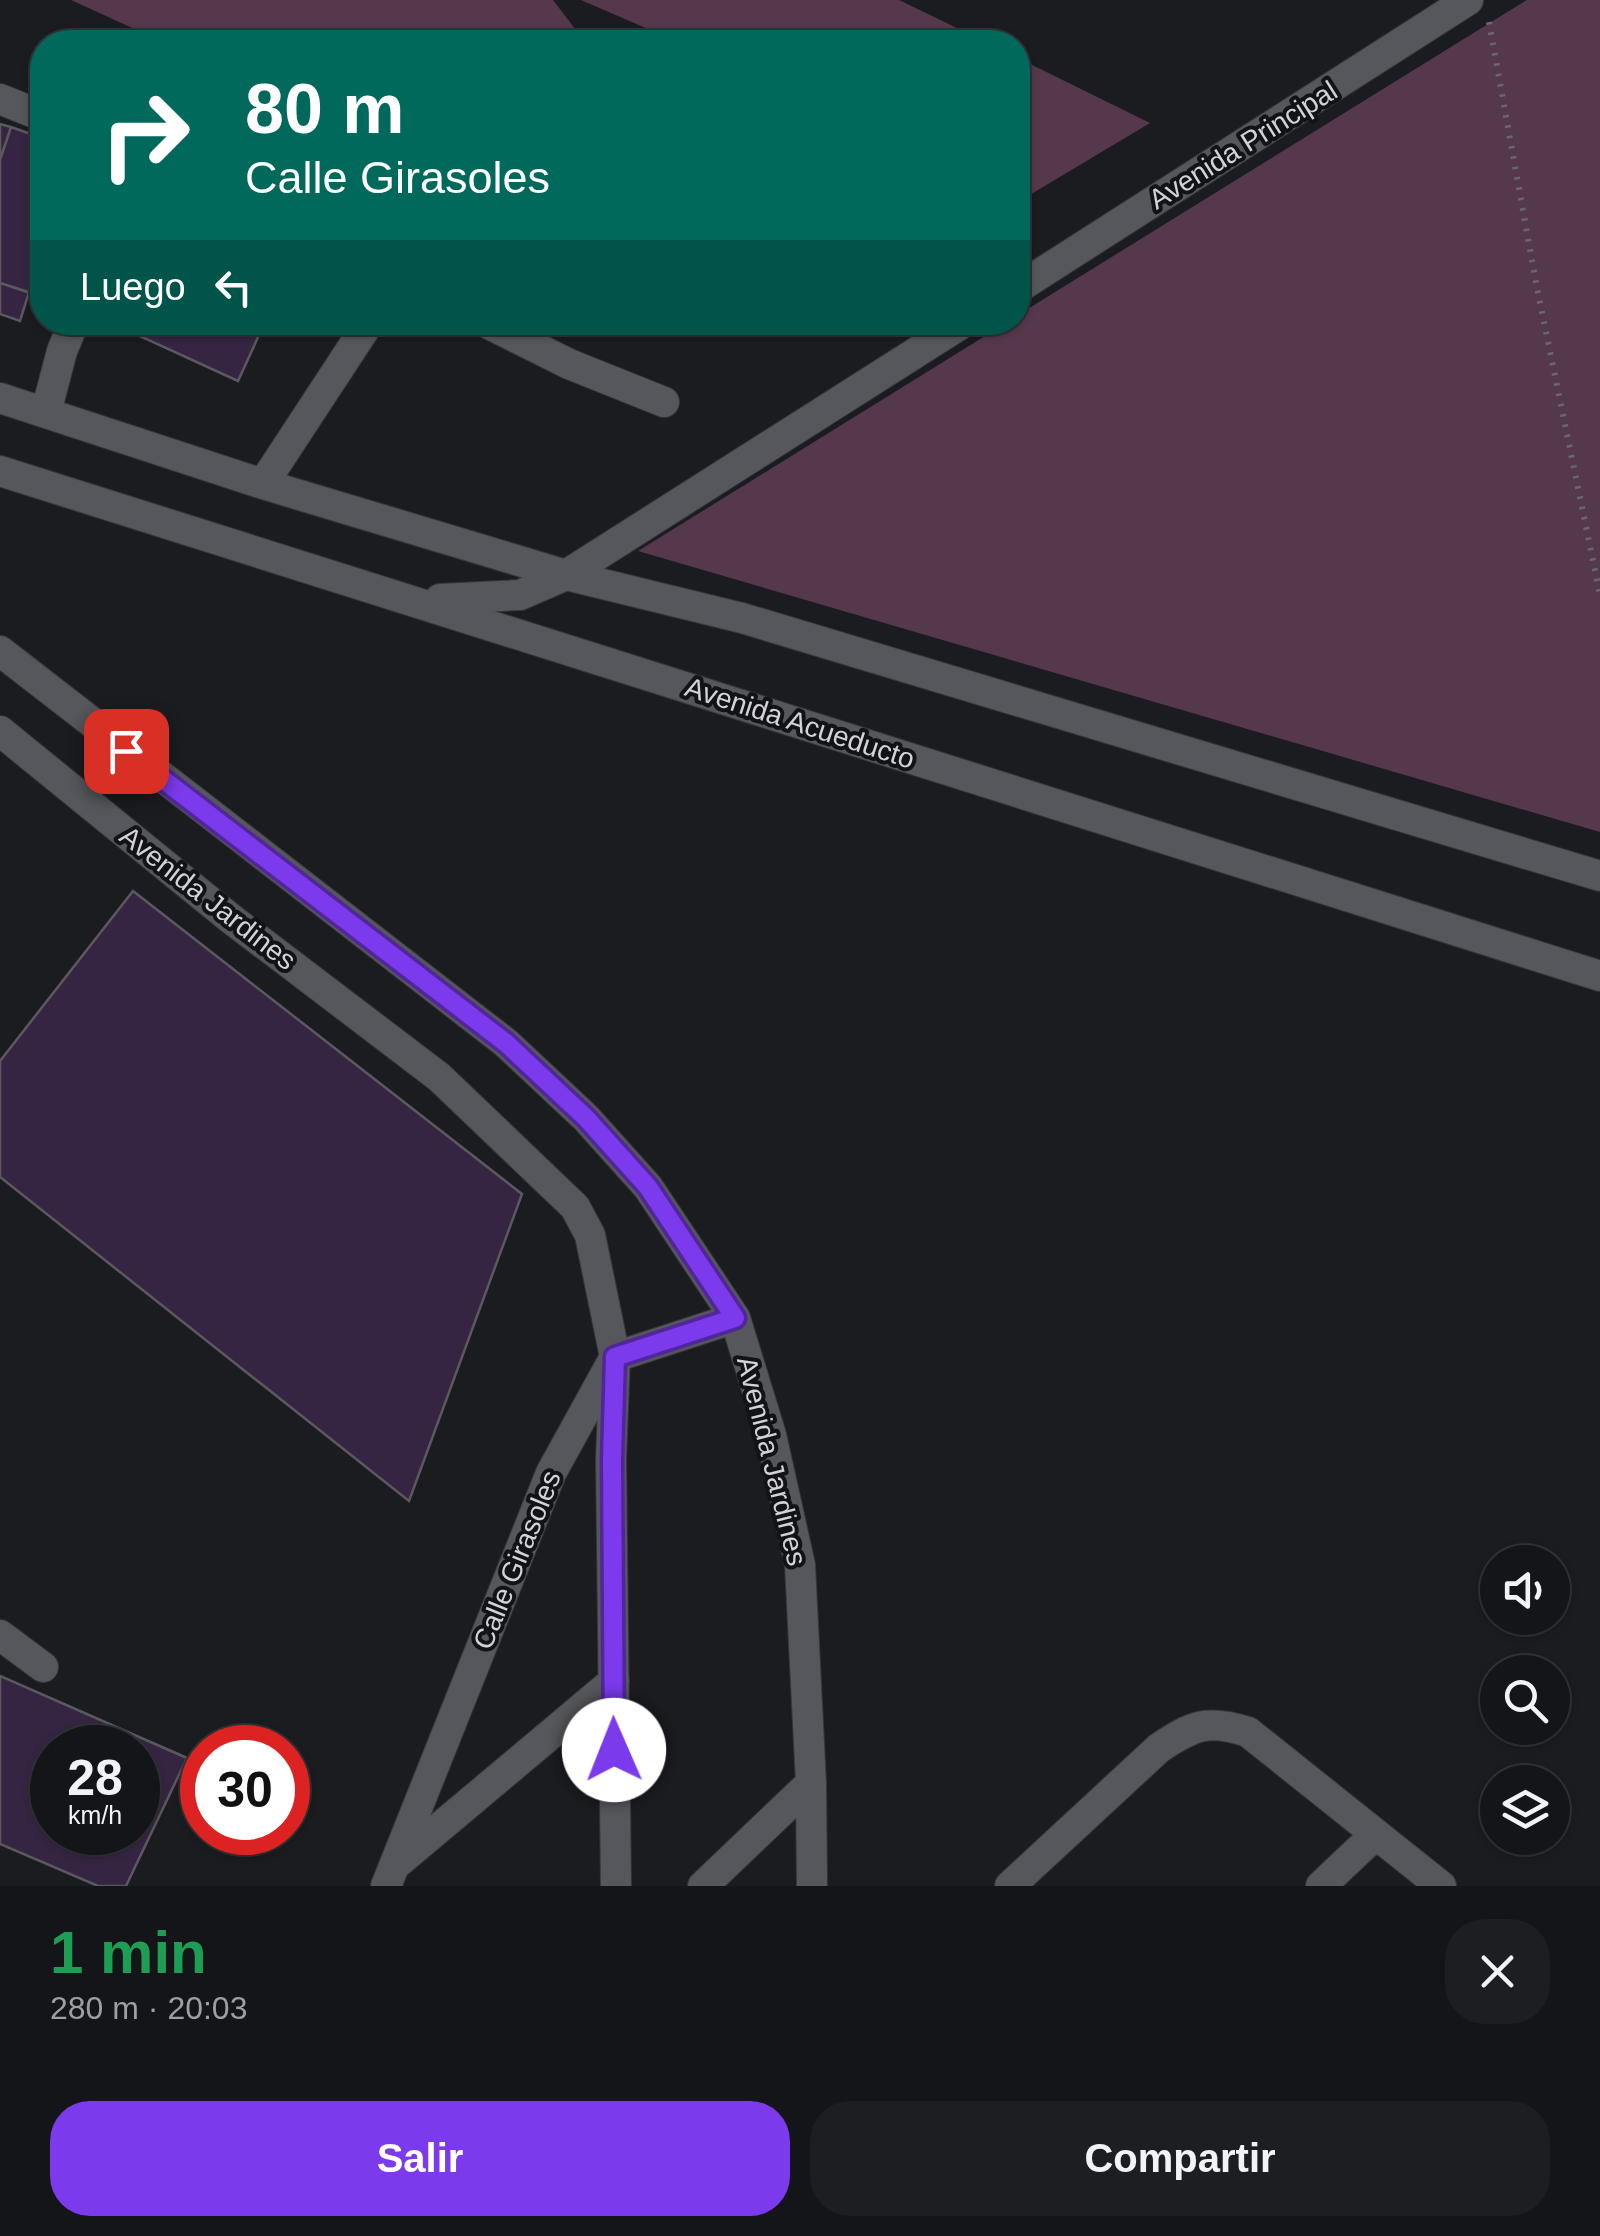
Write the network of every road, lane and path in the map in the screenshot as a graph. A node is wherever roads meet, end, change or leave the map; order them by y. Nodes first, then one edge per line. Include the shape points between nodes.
1 (1461, 4) edge
2 (0, 99) edge
3 (30, 111) edge
4 (1030, 280) edge
5 (69, 335) edge
6 (361, 335) edge
7 (511, 335) edge
8 (944, 335) edge
9 (0, 398) edge
10 (664, 402) dead end
11 (46, 412) junction
12 (0, 471) edge
13 (263, 484) junction
14 (566, 575) junction
15 (1600, 595) edge
16 (413, 600) junction
17 (0, 651) edge
18 (0, 731) edge
19 (1600, 876) edge
20 (1600, 976) edge
21 (735, 1318) junction
22 (615, 1357) junction
23 (0, 1636) edge
24 (42, 1668) dead end
25 (614, 1681) junction
26 (812, 1783) junction
27 (1376, 1834) junction
28 (390, 1876) edge
29 (616, 1886) edge
30 (703, 1886) edge
31 (812, 1886) edge
32 (1010, 1886) edge
33 (1320, 1886) edge
34 (1441, 1886) edge

1 - 4 street, Avenida Principal
1 - 15 path via 1537,288
2 - 3 street
5 - 11 street
6 - 13 street
7 - 10 street
8 - 14 street
9 - 11 street
11 - 13 street
12 - 16 street, Avenida Acueducto
13 - 14 street
14 - 16 street via 520,595
14 - 19 street via 742,618
16 - 20 street, Avenida Acueducto
17 - 21 street, Avenida Jardines via 506,1043 648,1187
18 - 22 street, Avenida Jardines via 440,1077 576,1207 590,1235
21 - 22 street
21 - 26 street, Avenida Jardines via 772,1434 800,1565
22 - 25 street, Avenida Jardines
22 - 28 street, Calle Girasoles via 551,1473
23 - 24 street
25 - 28 street
25 - 29 street, Avenida Jardines
26 - 30 street
26 - 31 street, Avenida Jardines
27 - 32 street via 1248,1732 1203,1724 1159,1748
27 - 33 street
27 - 34 street

